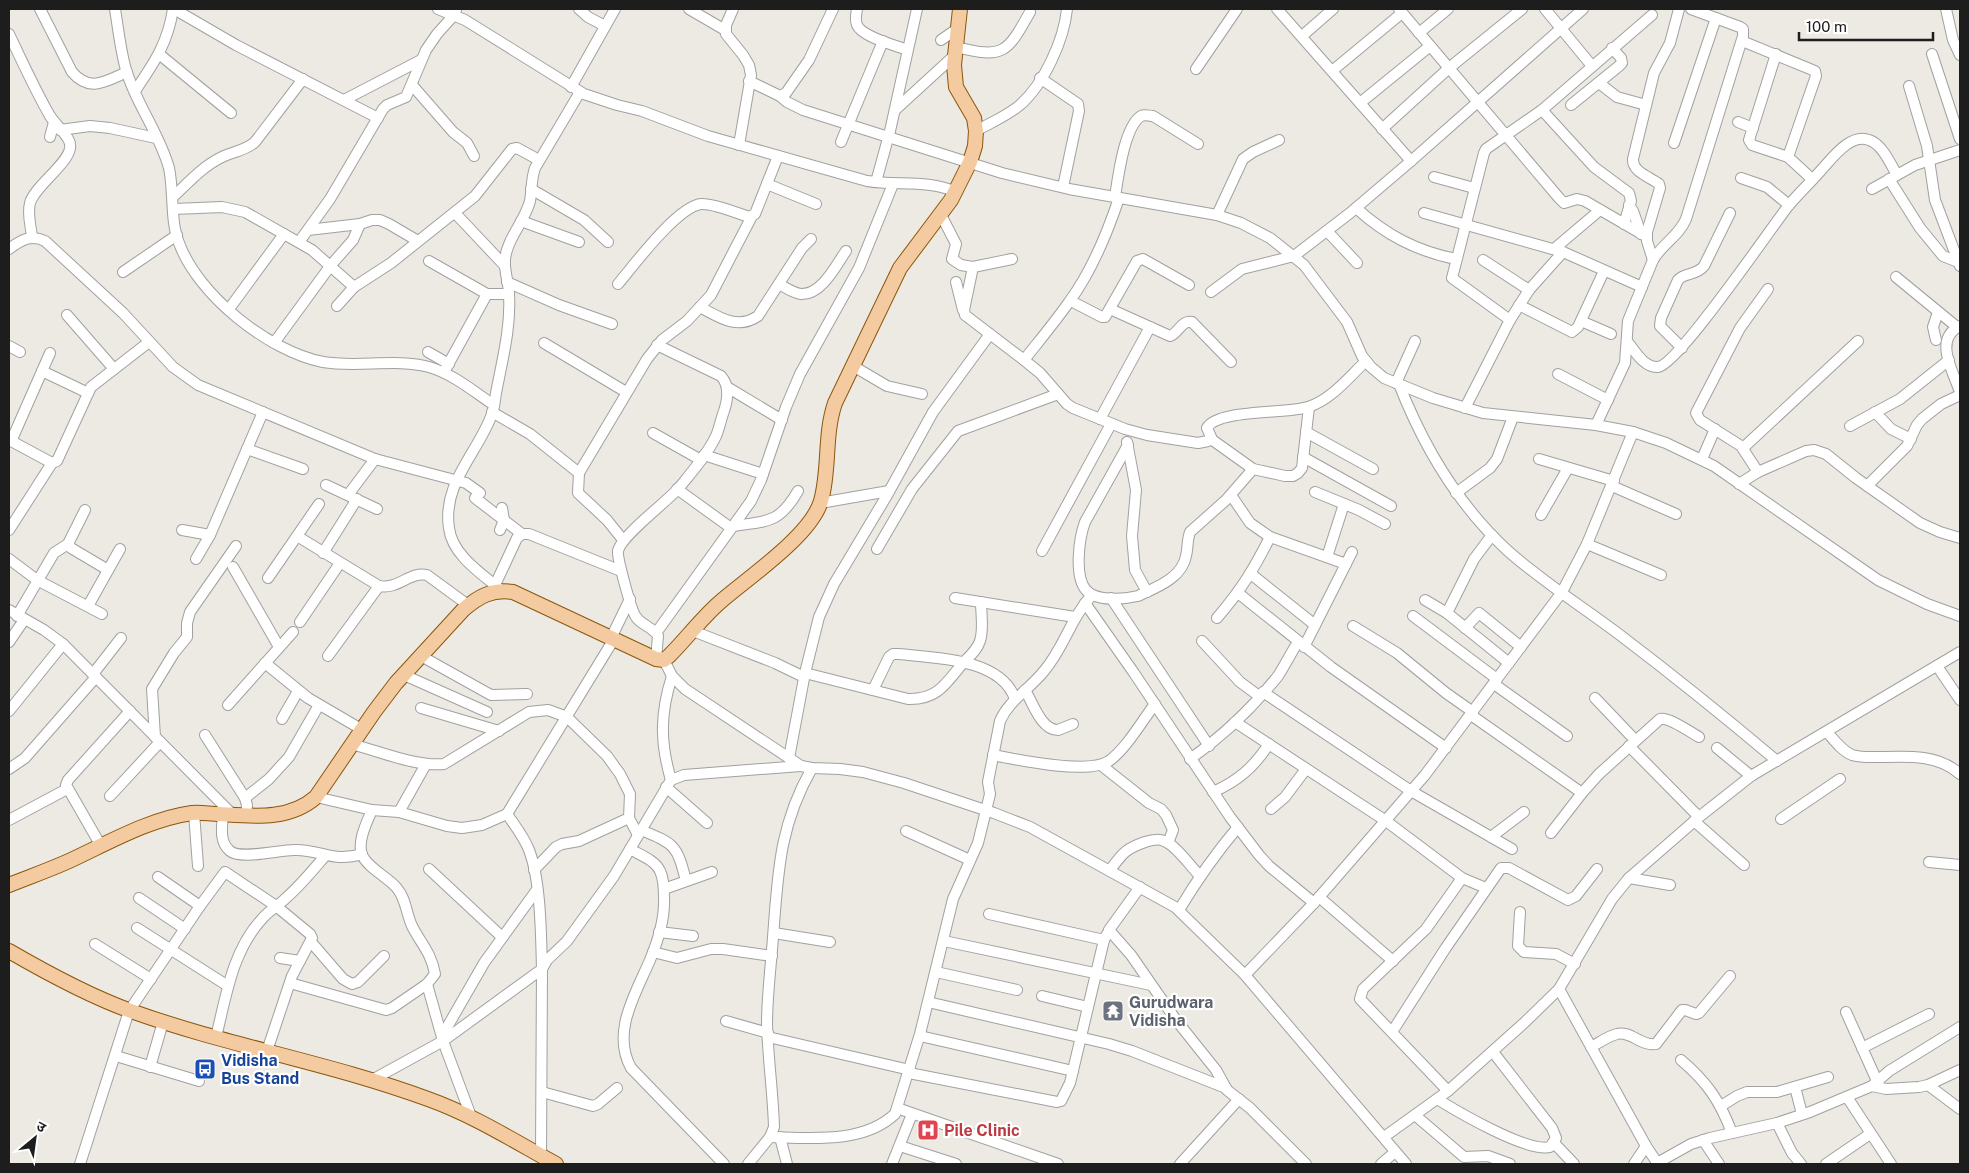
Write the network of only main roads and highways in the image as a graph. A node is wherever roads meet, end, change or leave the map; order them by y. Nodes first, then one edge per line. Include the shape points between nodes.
1 (960, 9) edge
2 (9, 885) edge
3 (9, 951) edge
4 (556, 1164) edge

1 - 2 main road via 954,65 956,87 974,118 975,146 956,192 900,268 834,403 829,420 820,503 808,524 790,543 718,604 669,656 660,659 498,588 468,605 404,675 351,744 316,797 306,806 285,814 194,813 174,817
3 - 4 main road via 57,978 129,1011 372,1080 430,1100 494,1129

